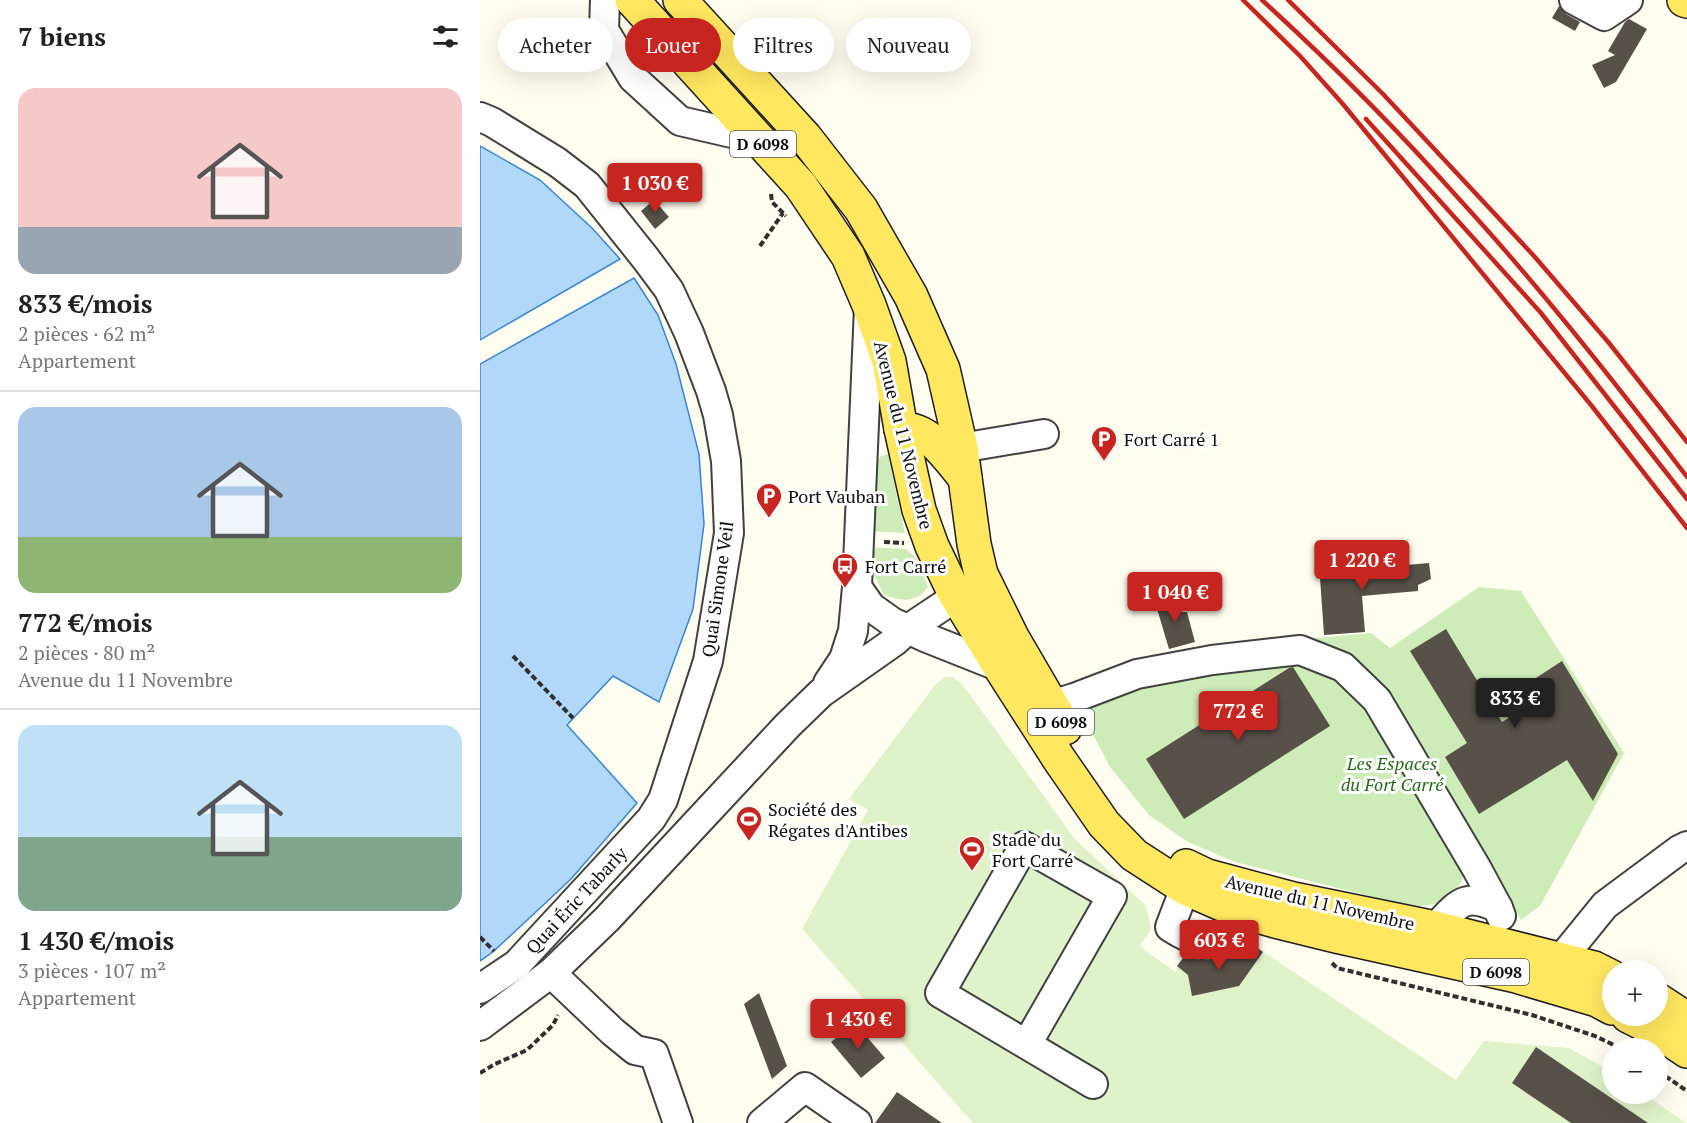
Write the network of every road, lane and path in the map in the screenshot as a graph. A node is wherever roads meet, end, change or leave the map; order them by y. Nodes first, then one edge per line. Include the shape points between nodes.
1 (605, 0) edge
2 (632, 0) edge
3 (680, 0) edge
4 (1574, 0) edge
5 (1628, 0) edge
6 (480, 117) edge
7 (758, 139) junction
8 (771, 195) dead end
9 (783, 213) junction
10 (789, 219) dead end
11 (760, 246) dead end
12 (869, 305) junction
13 (901, 429) junction
14 (1044, 434) dead end
15 (862, 460) junction
16 (965, 477) junction
17 (857, 587) junction
18 (954, 592) junction
19 (908, 629) junction
20 (513, 656) dead end
21 (1000, 667) junction
22 (821, 693) junction
23 (1051, 705) junction
24 (573, 718) dead end
25 (663, 800) joint
26 (1687, 846) edge
27 (1480, 874) junction
28 (1185, 888) junction
29 (1467, 900) junction
30 (1498, 908) junction
31 (1248, 913) junction
32 (1436, 928) junction
33 (480, 937) edge
34 (1501, 944) junction
35 (1377, 945) junction
36 (494, 951) dead end
37 (1561, 960) junction
38 (1337, 968) dead end
39 (1602, 972) edge
40 (558, 979) junction
41 (480, 989) edge
42 (1602, 1003) edge
43 (1668, 1007) edge
44 (1687, 1019) edge
45 (480, 1026) edge
46 (1648, 1026) edge
47 (1602, 1039) edge
48 (1027, 1044) junction
49 (1687, 1051) edge
50 (480, 1073) edge
51 (1668, 1078) edge
52 (1093, 1083) dead end
53 (1687, 1091) edge
54 (678, 1123) edge
55 (762, 1123) edge
56 (857, 1123) edge

1 - 7 lane via 604,30 633,78 680,121
2 - 7 main road, Avenue du 11 Novembre / D 6098
3 - 16 main road, Avenue du 11 Novembre / D 6098 via 806,137 861,209 911,296 943,369
4 - 5 lane via 1604,16
6 - 25 lane, Quai Simone Veil via 557,162 587,185 669,290 718,415 726,461 729,533 708,661
7 - 12 main road, Avenue du 11 Novembre / D 6098 via 801,186 833,232
8 - 9 path via 772,202
9 - 10 path
9 - 11 path
12 - 13 main road, Avenue du 11 Novembre / D 6098 via 889,361
12 - 15 lane
13 - 15 lane
13 - 16 main road via 922,433
13 - 18 main road, Avenue du 11 Novembre / D 6098 via 919,510
14 - 16 lane
15 - 17 lane
16 - 18 main road via 967,547
16 - 23 main road, Avenue du 11 Novembre / D 6098 via 981,574
17 - 19 lane via 871,607
17 - 22 lane via 853,631 844,659
18 - 19 lane via 947,603
18 - 21 main road, Avenue du 11 Novembre / D 6098
19 - 21 lane
19 - 22 lane
20 - 24 path
21 - 28 main road, Avenue du 11 Novembre / D 6098 via 1104,824 1134,855
22 - 40 lane via 607,919
23 - 27 lane via 1137,674 1300,650 1343,667 1377,700
23 - 32 main road, Avenue du 11 Novembre / D 6098 via 1108,799 1148,842 1172,860 1207,876 1293,899
25 - 41 lane, Quai Éric Tabarly via 651,819 517,964
26 - 37 lane via 1605,905
27 - 29 lane
27 - 30 lane
28 - 31 main road, Avenue du 11 Novembre / D 6098
28 - 31 lane via 1170,927 1202,944 1235,939
29 - 30 lane
29 - 32 lane
30 - 34 lane via 1505,925
31 - 35 main road, Avenue du 11 Novembre / D 6098
32 - 34 main road, Avenue du 11 Novembre / D 6098
33 - 36 path
34 - 35 main road via 1490,955 1470,955 1404,941
34 - 37 main road, Avenue du 11 Novembre / D 6098
35 - 42 main road, Avenue du 11 Novembre / D 6098 via 1516,976
37 - 39 main road, Avenue du 11 Novembre / D 6098
38 - 47 path via 1533,1015
40 - 45 lane
40 - 50 path via 564,1004 553,1025 527,1050
40 - 54 lane via 635,1050 654,1054
43 - 44 main road
46 - 49 main road
48 - 48 lane via 940,993 1024,846 1112,896
48 - 52 lane
51 - 53 path
55 - 56 lane via 805,1087

